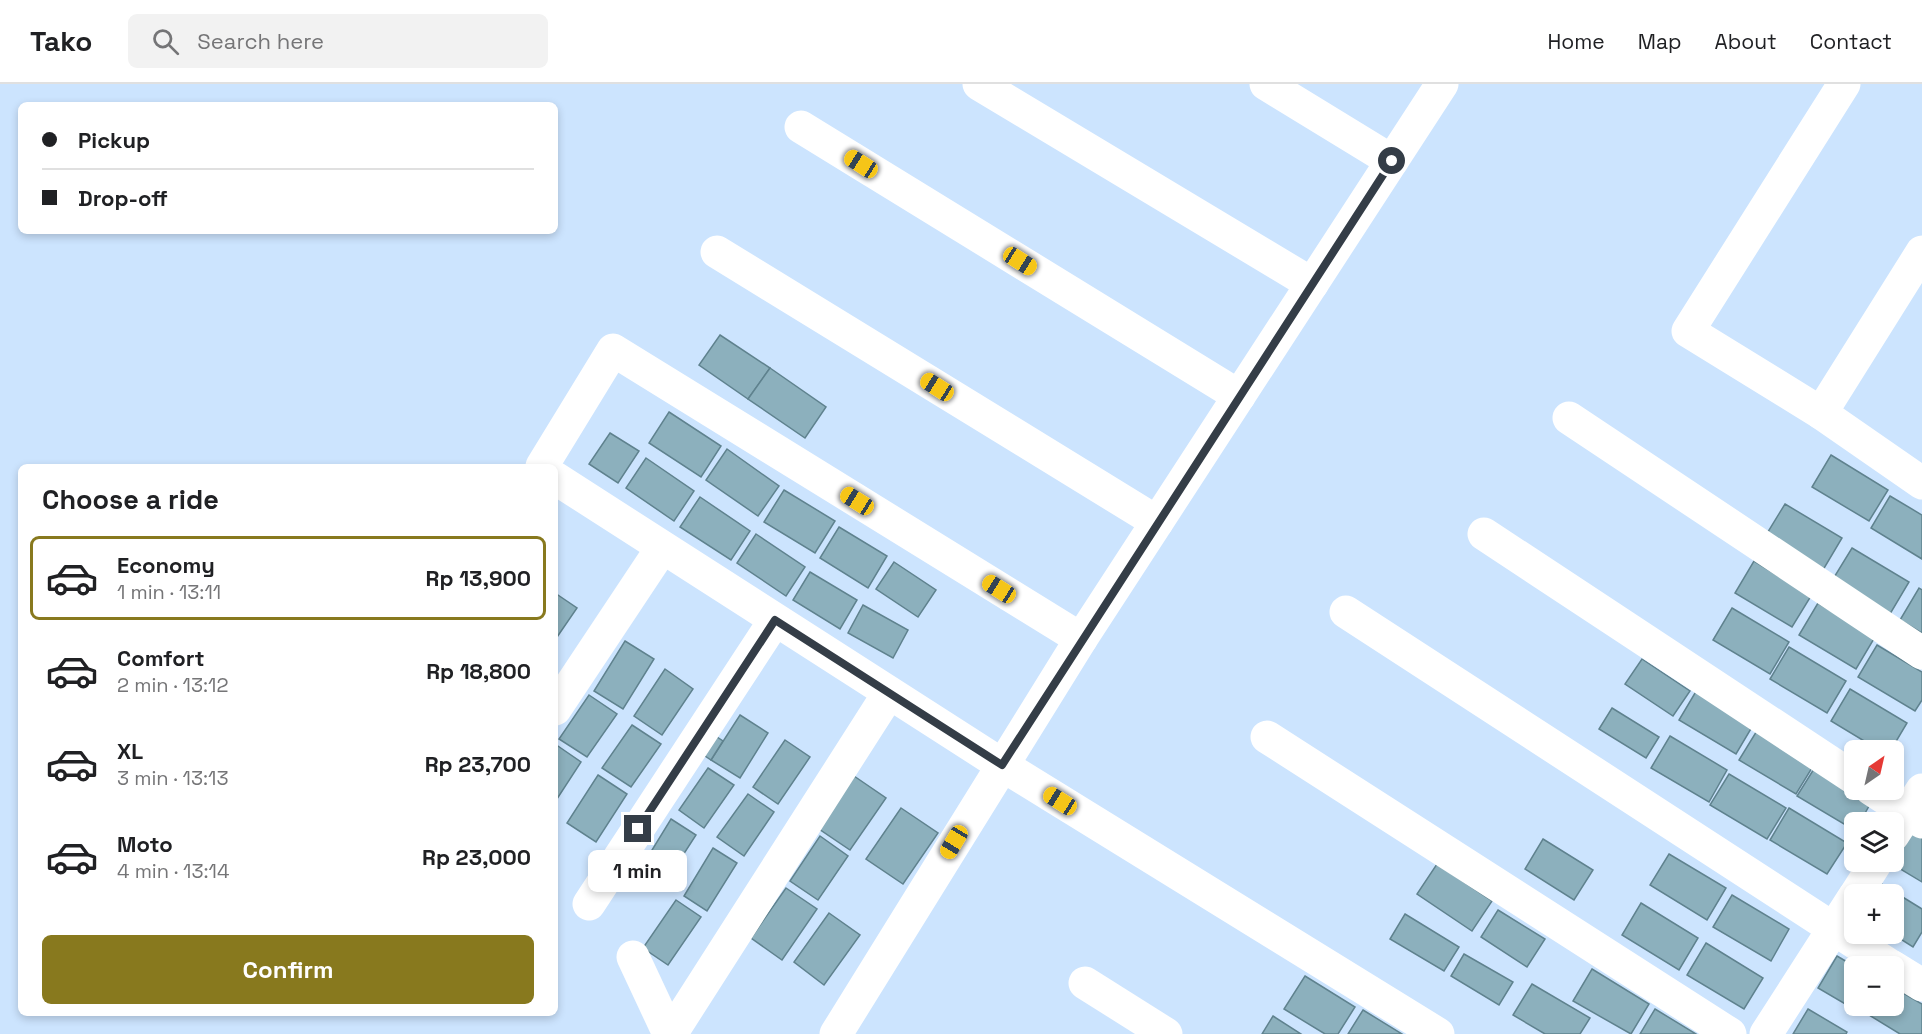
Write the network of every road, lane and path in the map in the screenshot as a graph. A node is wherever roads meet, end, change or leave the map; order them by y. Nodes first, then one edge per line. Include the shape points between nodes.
1 (979, 84) edge
2 (1266, 84) edge
3 (1442, 84) edge
4 (1844, 84) edge
5 (801, 127) dead end
6 (1392, 161) junction
7 (717, 252) dead end
8 (1922, 252) edge
9 (1312, 284) junction
10 (1239, 396) junction
11 (1821, 413) junction
12 (1569, 418) dead end
13 (543, 464) edge
14 (558, 480) edge
15 (1922, 483) edge
16 (1157, 522) junction
17 (1484, 534) dead end
18 (662, 548) junction
19 (1346, 612) dead end
20 (775, 620) junction
21 (1081, 639) junction
22 (1922, 652) edge
23 (889, 693) junction
24 (558, 704) edge
25 (1267, 737) dead end
26 (1002, 765) junction
27 (1844, 771) edge
28 (1888, 800) edge
29 (1911, 815) edge
30 (589, 904) dead end
31 (1844, 912) edge
32 (1833, 930) junction
33 (1874, 956) edge
34 (633, 957) dead end
35 (1904, 974) edge
36 (1085, 983) dead end
37 (1922, 985) edge
38 (670, 1034) edge
39 (836, 1034) edge
40 (1166, 1034) edge
41 (1438, 1034) edge
42 (1730, 1034) edge
43 (1766, 1034) edge

1 - 9 street
2 - 6 street
3 - 6 street
4 - 11 street via 1688,331
5 - 10 street
6 - 9 street
7 - 16 street
8 - 11 street
9 - 10 street
10 - 16 street
11 - 15 street
12 - 22 street
13 - 21 street via 613,350
14 - 18 street
16 - 21 street
17 - 27 street
18 - 20 street
18 - 24 street
19 - 32 street
20 - 23 street
20 - 30 street
21 - 26 street
23 - 26 street
23 - 38 street
25 - 42 street
26 - 39 street
26 - 41 street
28 - 29 street
31 - 32 street
32 - 33 street
32 - 43 street
34 - 38 street
35 - 37 street
36 - 40 street

